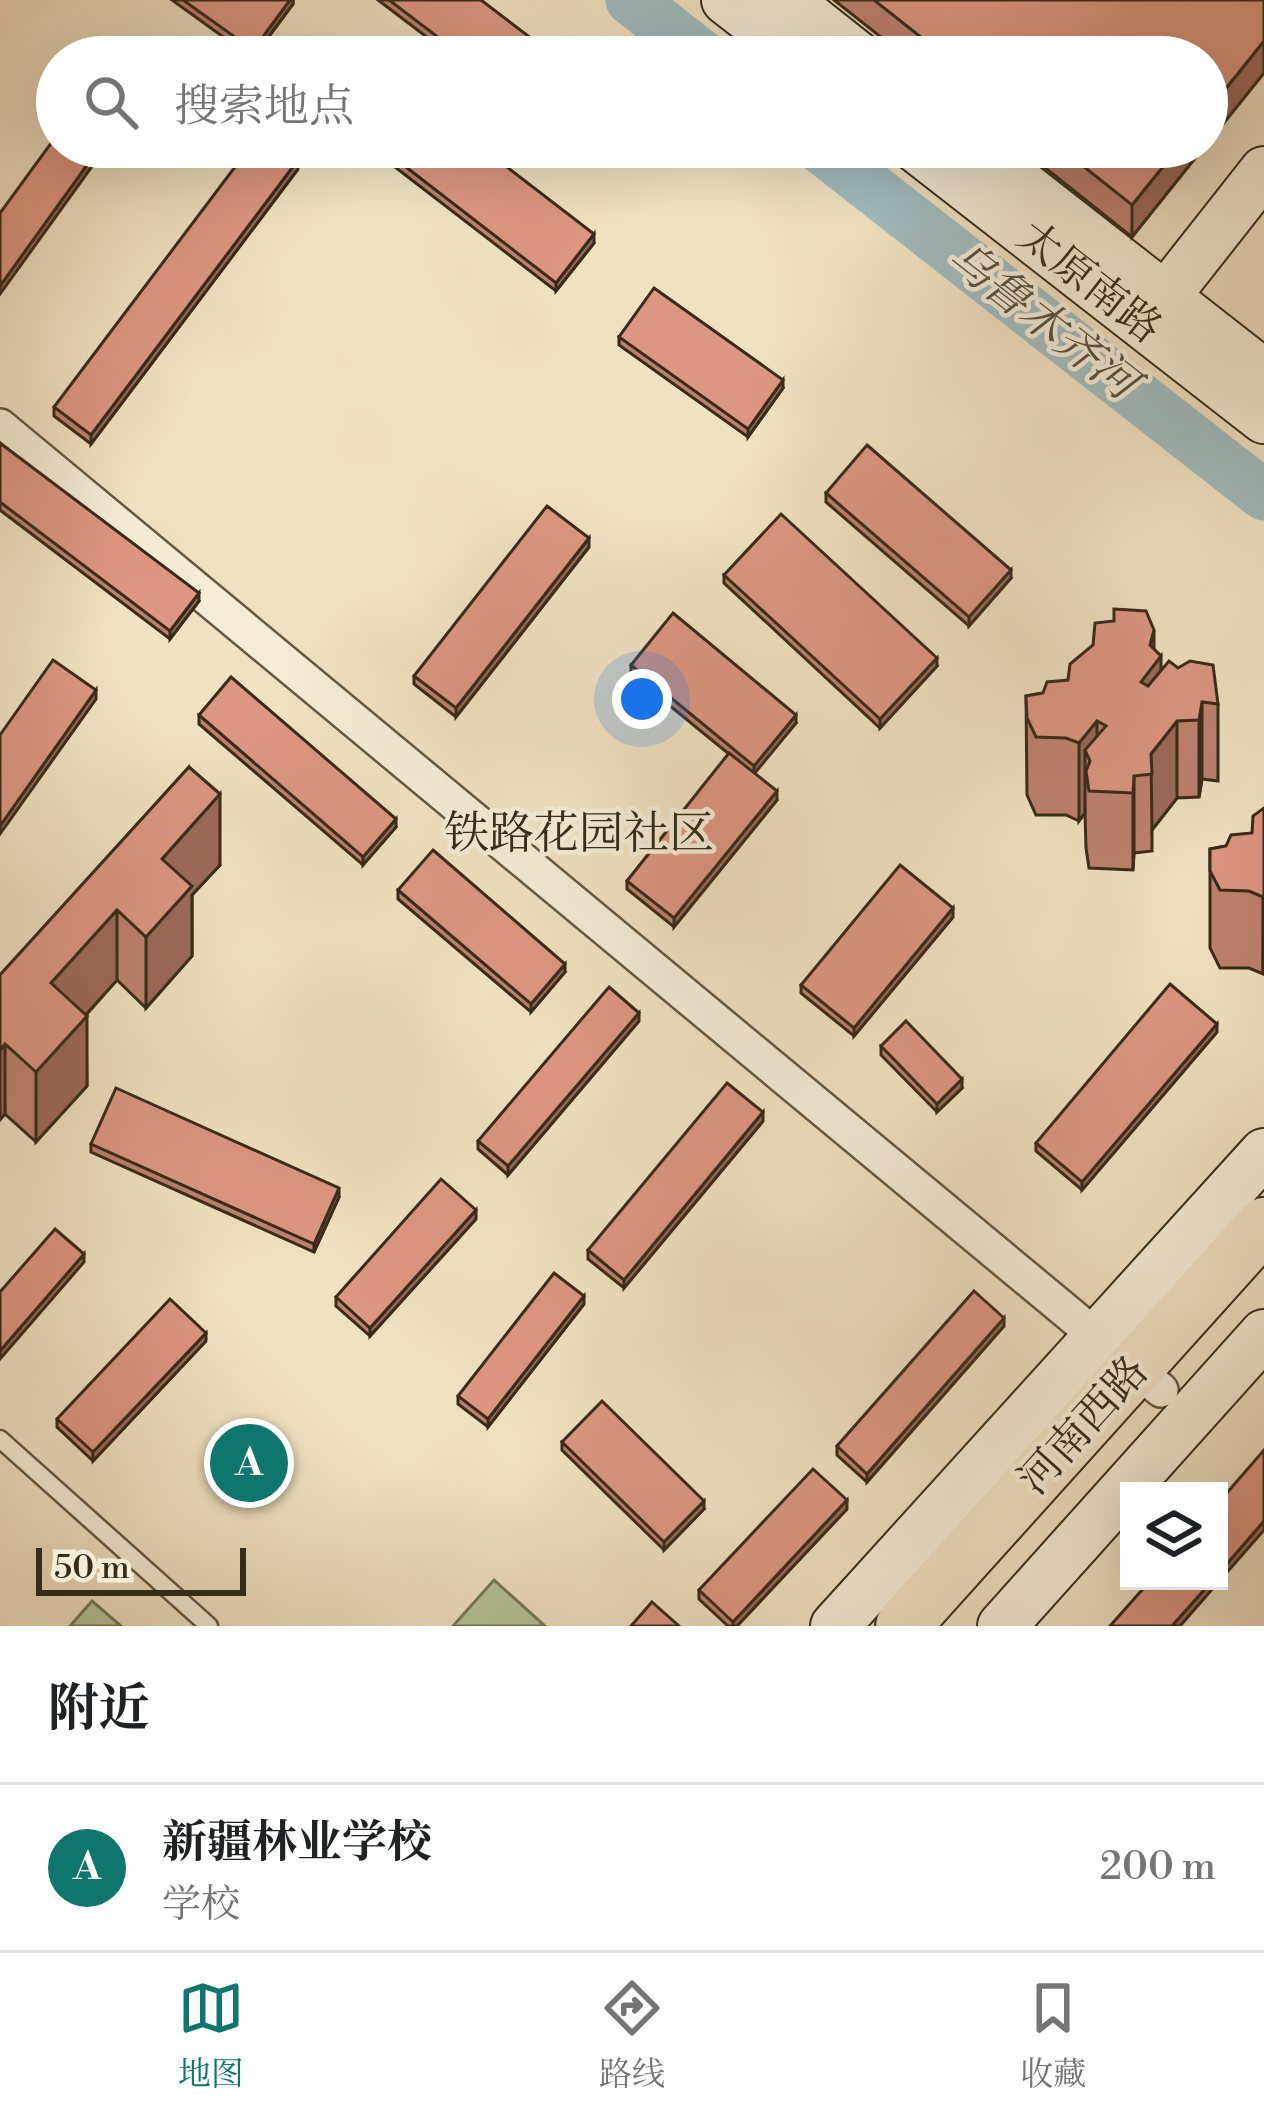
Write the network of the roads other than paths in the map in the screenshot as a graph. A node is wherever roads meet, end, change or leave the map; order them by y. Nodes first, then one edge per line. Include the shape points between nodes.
1 (726, 0) edge
2 (787, 0) edge
3 (773, 36) edge
4 (832, 36) edge
5 (946, 168) edge
6 (997, 168) edge
7 (1264, 171) edge
8 (1154, 311) junction
9 (1264, 374) edge
10 (1264, 419) edge
11 (0, 426) edge
12 (1264, 1153) edge
13 (1264, 1225) edge
14 (1264, 1278) edge
15 (1264, 1334) edge
16 (1132, 1365) junction
17 (0, 1439) edge
18 (209, 1626) edge
19 (835, 1626) edge
20 (903, 1626) edge
21 (948, 1626) edge
22 (1002, 1626) edge

1 - 3 street
2 - 4 street
5 - 8 street, 太原南路
6 - 8 street
7 - 8 street
8 - 9 street
8 - 10 street, 太原南路
11 - 16 street
12 - 16 street
13 - 16 main road, 河南西路
14 - 16 main road, 河南西路
15 - 22 street
16 - 19 street
16 - 20 main road, 河南西路
16 - 21 main road, 河南西路
17 - 18 lane

